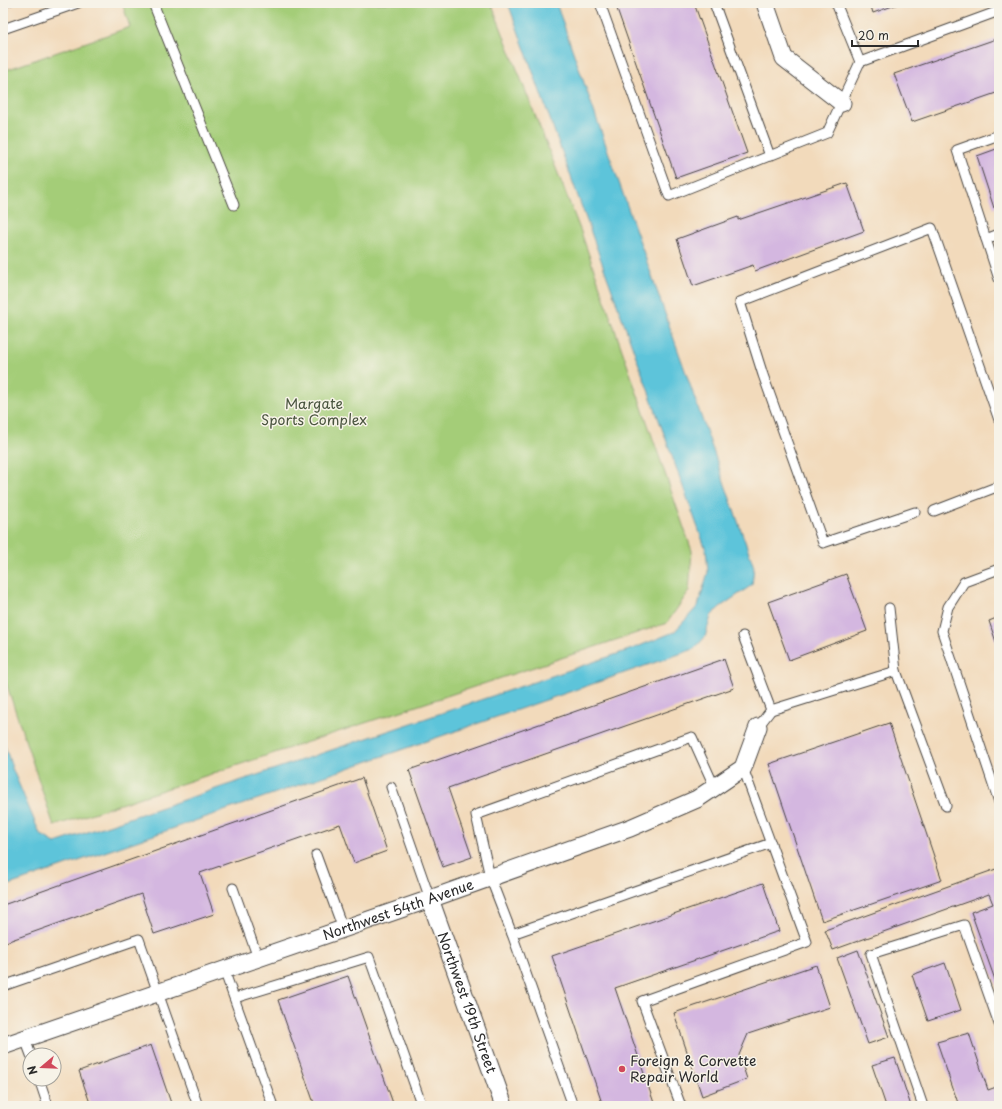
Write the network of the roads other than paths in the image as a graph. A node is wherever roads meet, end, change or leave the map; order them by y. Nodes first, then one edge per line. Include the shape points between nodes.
1 (78, 3) edge
2 (153, 3) edge
3 (600, 3) edge
4 (714, 3) edge
5 (765, 3) edge
6 (836, 3) edge
7 (999, 11) edge
8 (3, 29) edge
9 (860, 62) junction
10 (842, 103) junction
11 (999, 135) edge
12 (770, 156) junction
13 (234, 204) dead end
14 (999, 234) edge
15 (986, 239) junction
16 (999, 279) edge
17 (999, 420) edge
18 (999, 486) edge
19 (934, 511) dead end
20 (915, 512) dead end
21 (999, 569) edge
22 (889, 608) dead end
23 (743, 636) dead end
24 (896, 671) junction
25 (771, 710) junction
26 (758, 727) joint
27 (743, 768) junction
28 (391, 787) dead end
29 (714, 788) junction
30 (999, 802) edge
31 (946, 806) dead end
32 (771, 843) junction
33 (316, 855) dead end
34 (490, 877) junction
35 (234, 888) dead end
36 (430, 899) junction
37 (343, 929) junction
38 (512, 934) junction
39 (258, 958) junction
40 (224, 970) junction
41 (3, 986) edge
42 (158, 993) junction
43 (234, 998) junction
44 (999, 1024) edge
45 (25, 1038) junction
46 (3, 1046) edge
47 (28, 1047) edge
48 (42, 1087) edge
49 (48, 1106) edge
50 (198, 1106) edge
51 (273, 1106) edge
52 (422, 1106) edge
53 (504, 1106) edge
54 (573, 1106) edge
55 (680, 1106) edge
56 (923, 1106) edge

1 - 8 lane
2 - 13 lane
3 - 12 lane via 669,196
4 - 12 lane
5 - 10 street via 784,58
6 - 9 lane
7 - 9 lane
9 - 10 lane
10 - 12 lane via 827,133
11 - 15 lane via 957,150
14 - 15 lane
15 - 16 lane
17 - 20 lane via 932,228 740,302 822,543
18 - 19 lane
21 - 30 lane via 964,582 948,608 942,631
22 - 24 lane
23 - 25 lane
24 - 25 lane
24 - 31 lane
25 - 26 lane
26 - 27 street
27 - 29 street, Northwest 54th Avenue
27 - 32 lane
28 - 36 lane
29 - 34 street, Northwest 54th Avenue via 697,800 630,828
29 - 34 lane via 692,736 476,815
32 - 38 lane
32 - 55 lane via 807,942 642,1001
33 - 37 lane
34 - 36 street, Northwest 54th Avenue
34 - 38 lane
35 - 39 lane
36 - 37 street, Northwest 54th Avenue
36 - 53 street, Northwest 19th Street
37 - 39 street, Northwest 54th Avenue
38 - 54 lane
39 - 40 street, Northwest 54th Avenue
40 - 42 street, Northwest 54th Avenue
40 - 43 lane
41 - 42 lane via 139,939
42 - 45 street, Northwest 54th Avenue
42 - 50 lane
43 - 51 lane
43 - 52 lane via 369,957
44 - 56 lane via 964,925 871,954
45 - 46 street, Northwest 54th Avenue
45 - 47 lane
48 - 49 lane

